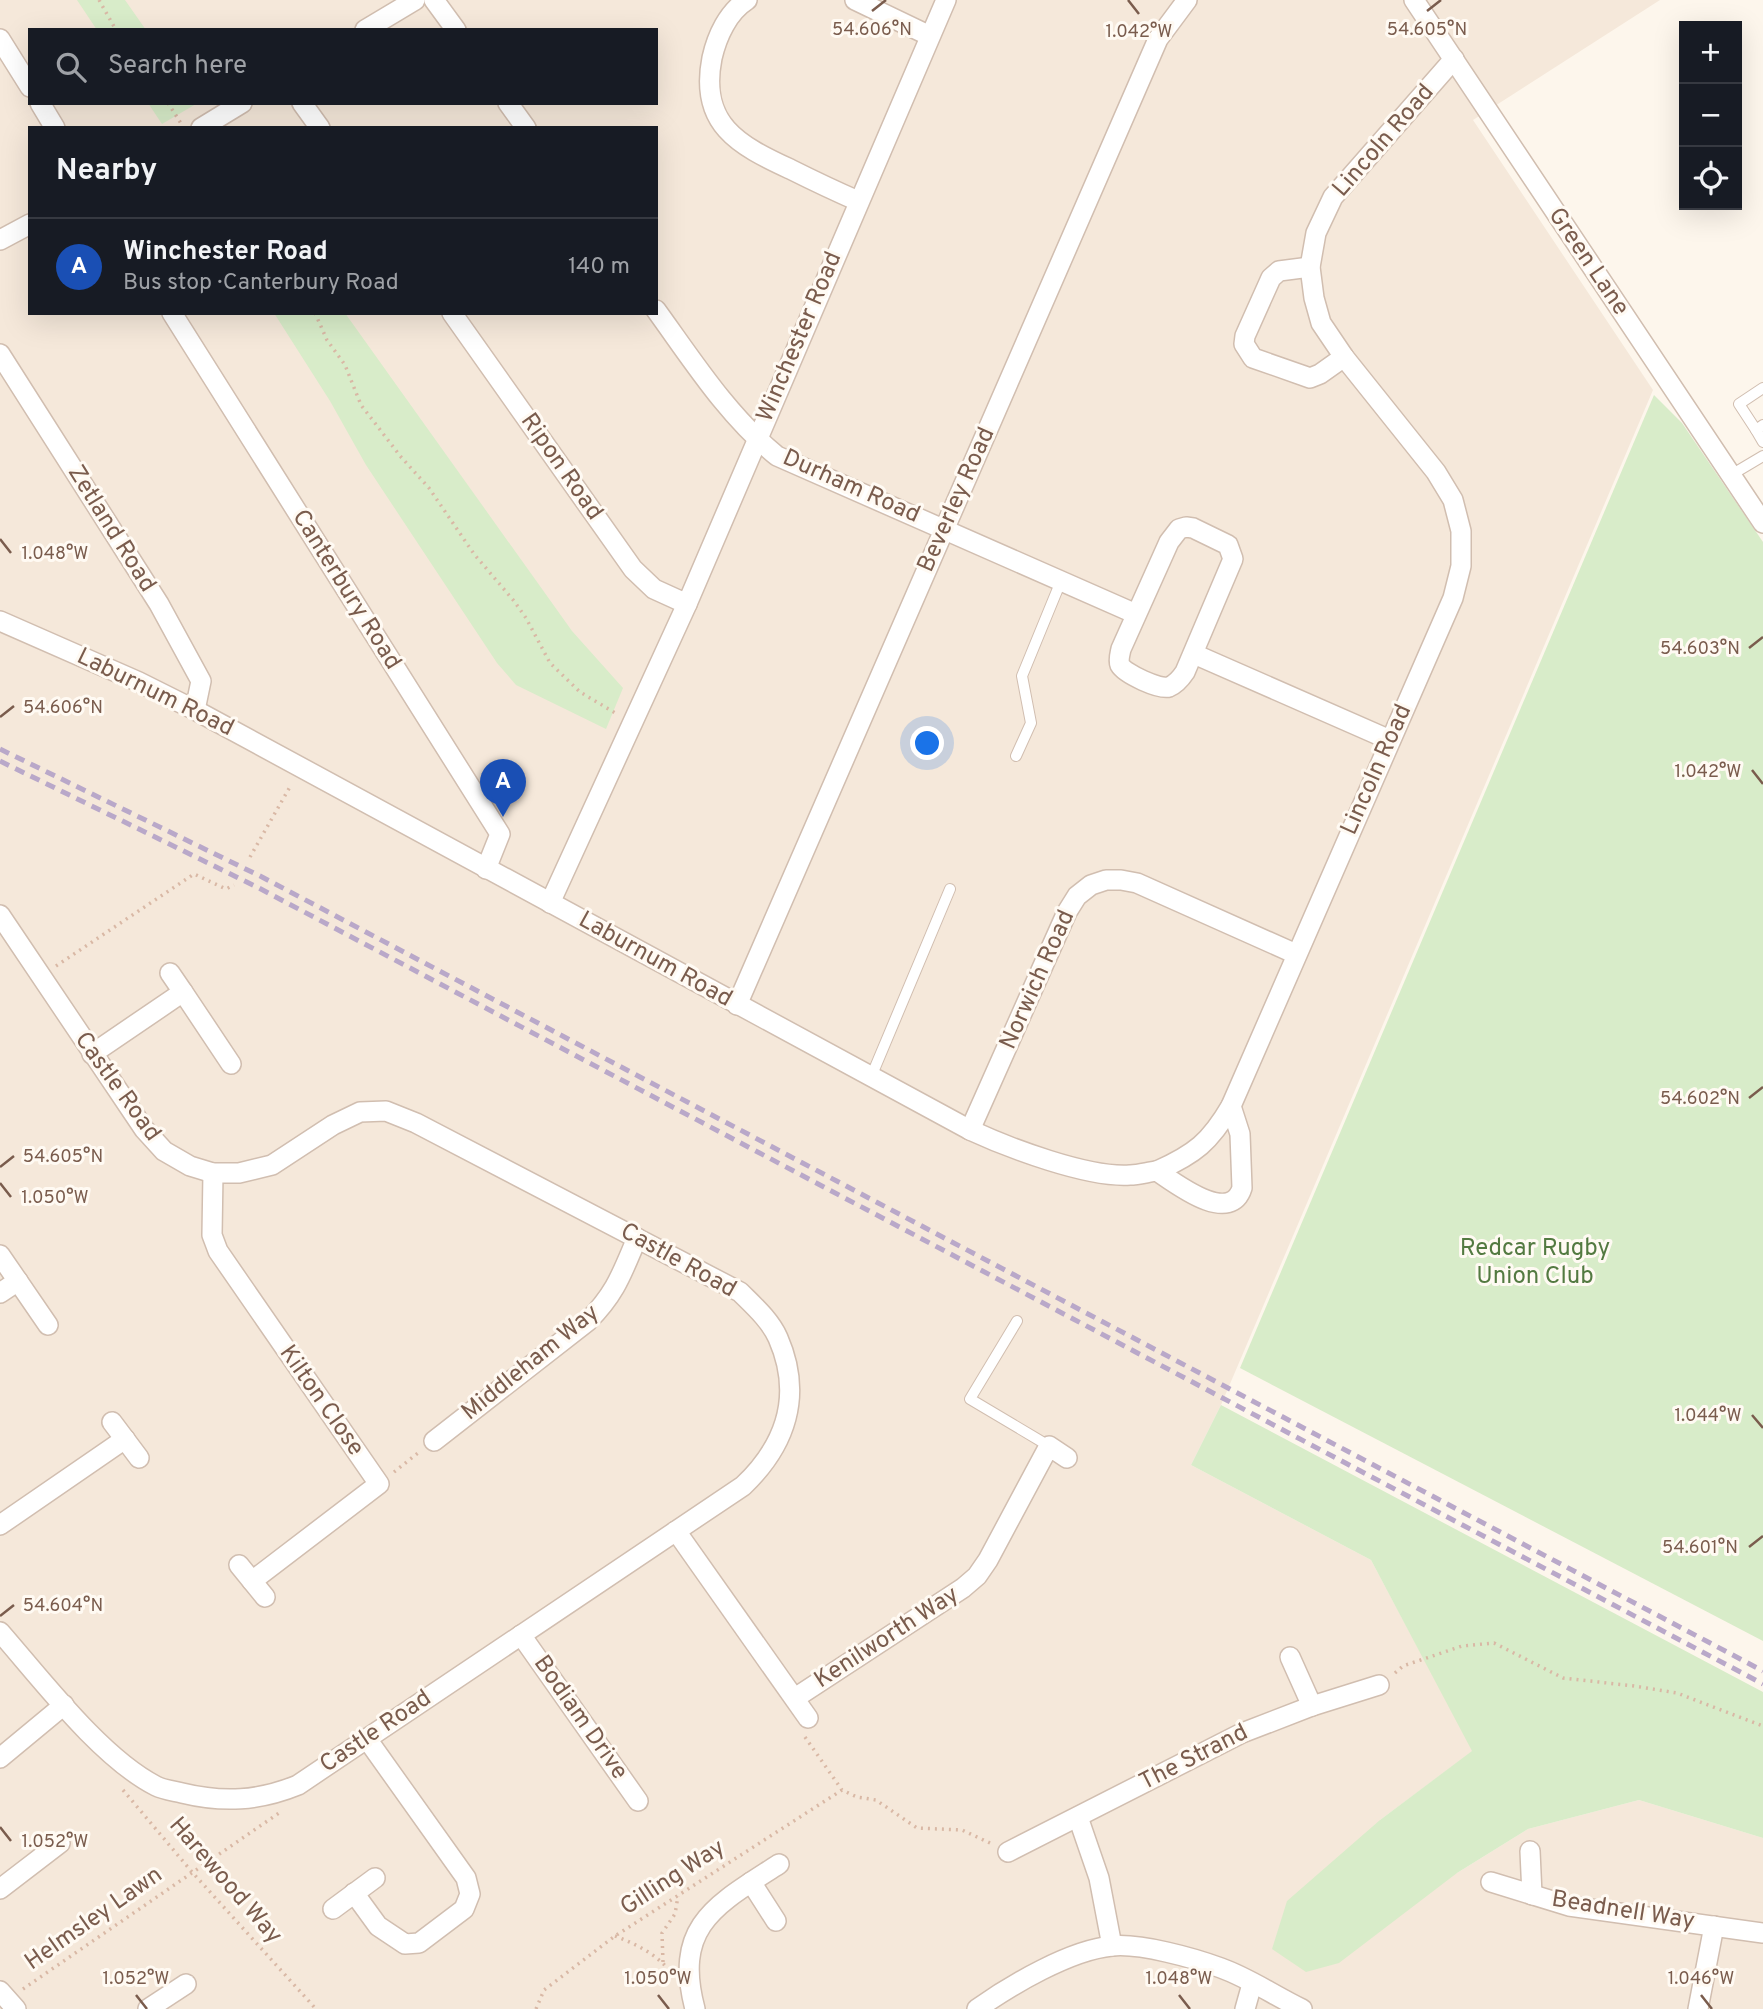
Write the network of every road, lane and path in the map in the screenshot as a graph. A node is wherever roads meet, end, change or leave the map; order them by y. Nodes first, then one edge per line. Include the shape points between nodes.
1 (99, 0) edge
2 (415, 0) edge
3 (434, 0) edge
4 (747, 0) edge
5 (855, 0) edge
6 (946, 0) edge
7 (1187, 0) edge
8 (1414, 0) edge
9 (115, 28) edge
10 (368, 28) edge
11 (455, 28) edge
12 (930, 36) junction
13 (0, 39) edge
14 (1454, 59) junction
15 (28, 84) edge
16 (41, 105) edge
17 (169, 105) edge
18 (239, 105) edge
19 (303, 105) edge
20 (509, 105) edge
21 (54, 126) edge
22 (183, 126) edge
23 (204, 126) edge
24 (319, 126) edge
25 (525, 126) edge
26 (858, 201) junction
27 (28, 224) edge
28 (0, 240) edge
29 (1310, 267) junction
30 (658, 313) edge
31 (173, 315) edge
32 (316, 315) edge
33 (453, 315) edge
34 (0, 355) edge
35 (1344, 357) junction
36 (1763, 388) edge
37 (1759, 428) edge
38 (756, 439) junction
39 (1763, 442) edge
40 (1763, 456) edge
41 (1731, 475) junction
42 (1763, 523) edge
43 (945, 529) junction
44 (1061, 581) junction
45 (687, 604) junction
46 (1136, 614) junction
47 (0, 621) edge
48 (1194, 654) junction
49 (195, 710) junction
50 (632, 721) junction
51 (1390, 740) junction
52 (1016, 756) dead end
53 (301, 768) junction
54 (250, 858) dead end
55 (486, 869) junction
56 (234, 885) dead end
57 (950, 889) dead end
58 (550, 903) junction
59 (0, 915) edge
60 (1296, 954) junction
61 (170, 973) dead end
62 (40, 976) junction
63 (183, 992) junction
64 (737, 1004) junction
65 (92, 1055) junction
66 (231, 1064) dead end
67 (870, 1077) junction
68 (1231, 1105) junction
69 (970, 1130) junction
70 (1157, 1171) junction
71 (213, 1172) junction
72 (637, 1238) junction
73 (0, 1255) edge
74 (18, 1281) junction
75 (0, 1293) edge
76 (1017, 1321) dead end
77 (48, 1325) dead end
78 (112, 1422) dead end
79 (125, 1439) junction
80 (433, 1441) joint
81 (1049, 1446) junction
82 (139, 1458) dead end
83 (1067, 1458) dead end
84 (379, 1484) junction
85 (0, 1525) edge
86 (676, 1531) junction
87 (239, 1565) dead end
88 (252, 1581) junction
89 (265, 1597) dead end
90 (0, 1632) edge
91 (521, 1635) junction
92 (1290, 1657) dead end
93 (1379, 1685) joint
94 (795, 1698) junction
95 (64, 1705) junction
96 (1312, 1706) junction
97 (808, 1718) joint
98 (1763, 1726) edge
99 (367, 1739) junction
100 (0, 1758) edge
101 (116, 1781) dead end
102 (842, 1790) junction
103 (638, 1801) dead end
104 (280, 1813) dead end
105 (1078, 1817) junction
106 (60, 1843) dead end
107 (1530, 1851) dead end
108 (1008, 1852) joint
109 (779, 1864) dead end
110 (192, 1872) junction
111 (375, 1878) dead end
112 (751, 1882) junction
113 (1491, 1882) dead end
114 (0, 1889) edge
115 (354, 1893) junction
116 (1532, 1895) junction
117 (678, 1896) junction
118 (333, 1909) dead end
119 (776, 1921) dead end
120 (1714, 1926) junction
121 (1763, 1933) edge
122 (615, 1936) junction
123 (1112, 1946) junction
124 (663, 1962) junction
125 (186, 1984) dead end
126 (1252, 1984) junction
127 (10, 1998) edge
128 (693, 2003) edge
129 (148, 2009) edge
130 (316, 2009) edge
131 (536, 2009) edge
132 (977, 2009) edge
133 (1245, 2009) edge
134 (1302, 2009) edge
135 (1698, 2009) edge

1 - 9 path
2 - 10 street
3 - 11 street
4 - 26 street via 716,39 710,71 712,103 730,135 748,150
5 - 12 street
6 - 12 street, Winchester Road
7 - 43 street, Beverley Road via 1158,39
8 - 14 street, Green Lane
12 - 26 street, Winchester Road
13 - 15 street
14 - 29 street, Lincoln Road via 1333,197 1316,233
14 - 41 street, Green Lane
16 - 21 street
17 - 22 path
18 - 23 street
19 - 24 street
20 - 25 street
26 - 38 street, Winchester Road
27 - 28 street
29 - 35 street, Lincoln Road via 1321,323
29 - 35 street via 1279,271 1271,278 1244,344 1253,358 1310,378
30 - 38 street, Durham Road via 722,402
31 - 55 street, Canterbury Road via 500,834
32 - 50 path via 345,365 361,405 514,601 550,663 580,692
33 - 45 street, Ripon Road via 633,569 654,589
34 - 49 street, Zetland Road via 159,604 201,681
35 - 51 street, Lincoln Road via 1436,472 1452,500 1461,531 1461,566 1453,598
36 - 37 lane via 1739,404
37 - 39 lane
38 - 43 street, Durham Road via 777,456
38 - 45 street, Winchester Road
40 - 41 lane
41 - 42 street, Green Lane
43 - 44 street, Durham Road
43 - 64 street, Beverley Road
44 - 46 street, Durham Road
44 - 52 lane via 1022,676 1031,723
45 - 50 street, Winchester Road
46 - 48 street via 1119,659 1127,673 1161,688 1171,686
46 - 48 street via 1179,529 1193,528 1228,545 1233,559 1230,569
47 - 49 street, Laburnum Road
48 - 51 street
49 - 53 street, Laburnum Road
50 - 58 street, Winchester Road
51 - 60 street, Lincoln Road
53 - 54 path
53 - 55 street, Laburnum Road
55 - 58 street, Laburnum Road
56 - 62 path via 226,889 194,874
57 - 67 lane
58 - 64 street, Laburnum Road
59 - 62 street, Castle Road
60 - 68 street, Lincoln Road
60 - 69 street, Norwich Road via 1136,883 1106,880 1091,885 1067,912
61 - 63 street
62 - 65 street, Castle Road
63 - 65 street
63 - 66 street
64 - 67 street, Laburnum Road
65 - 71 street, Castle Road via 164,1151 190,1166
67 - 69 street, Laburnum Road
68 - 70 street, Lincoln Road via 1217,1130 1200,1146
68 - 70 street via 1240,1134 1242,1188 1230,1203 1192,1196
69 - 70 street, Laburnum Road via 1027,1153 1101,1173
71 - 72 street, Castle Road via 239,1173 272,1165 360,1112 386,1111
71 - 84 street, Kilton Close via 212,1236 218,1251
72 - 80 street, Middleham Way via 613,1294 596,1314
72 - 86 street, Castle Road via 740,1292 777,1337 789,1387 783,1433 758,1472
73 - 74 street
74 - 75 street
74 - 77 street
76 - 81 lane via 970,1399
78 - 79 street
79 - 82 street
79 - 85 street
80 - 84 path
81 - 83 street
81 - 94 street, Kenilworth Way via 977,1576
84 - 88 street
86 - 91 street, Castle Road
86 - 94 street, Kenilworth Way
87 - 88 street
88 - 89 street
90 - 95 street, Castle Road
91 - 99 street, Castle Road
91 - 103 street, Bodiam Drive
92 - 96 street
93 - 96 street, The Strand
93 - 98 path via 1403,1666 1462,1646 1494,1643 1563,1678 1678,1693
94 - 97 street, Kenilworth Way
95 - 99 street, Castle Road via 119,1762 158,1787 198,1797 229,1800 272,1795 298,1785
95 - 100 street
96 - 105 street, The Strand via 1241,1732
97 - 102 path via 803,1734
99 - 115 street via 466,1878 470,1894 464,1909 419,1942 405,1944 378,1926
101 - 110 path, Harewood Way
102 - 108 path via 876,1800 917,1828 962,1830
102 - 117 path, Gilling Way
104 - 110 path, Helmsley Lawn
105 - 108 street, The Strand
105 - 123 street via 1099,1878
106 - 114 street
107 - 116 street, Beadnell Way
109 - 112 street
110 - 127 path, Helmsley Lawn
110 - 130 path, Harewood Way
111 - 115 street
112 - 119 street
112 - 128 street via 713,1910 694,1936 687,1962
113 - 116 street, Beadnell Way
115 - 118 street
116 - 120 street, Beadnell Way via 1569,1906
117 - 122 path, Gilling Way
117 - 124 path via 676,1914 662,1933
120 - 121 street, Beadnell Way
120 - 135 street, Beadnell Way
122 - 124 path
122 - 131 path, Gilling Way via 544,1990
123 - 126 street via 1167,1952 1223,1968
123 - 132 street via 1071,1957 1032,1975
124 - 128 path
125 - 129 street
126 - 133 street
126 - 134 street

